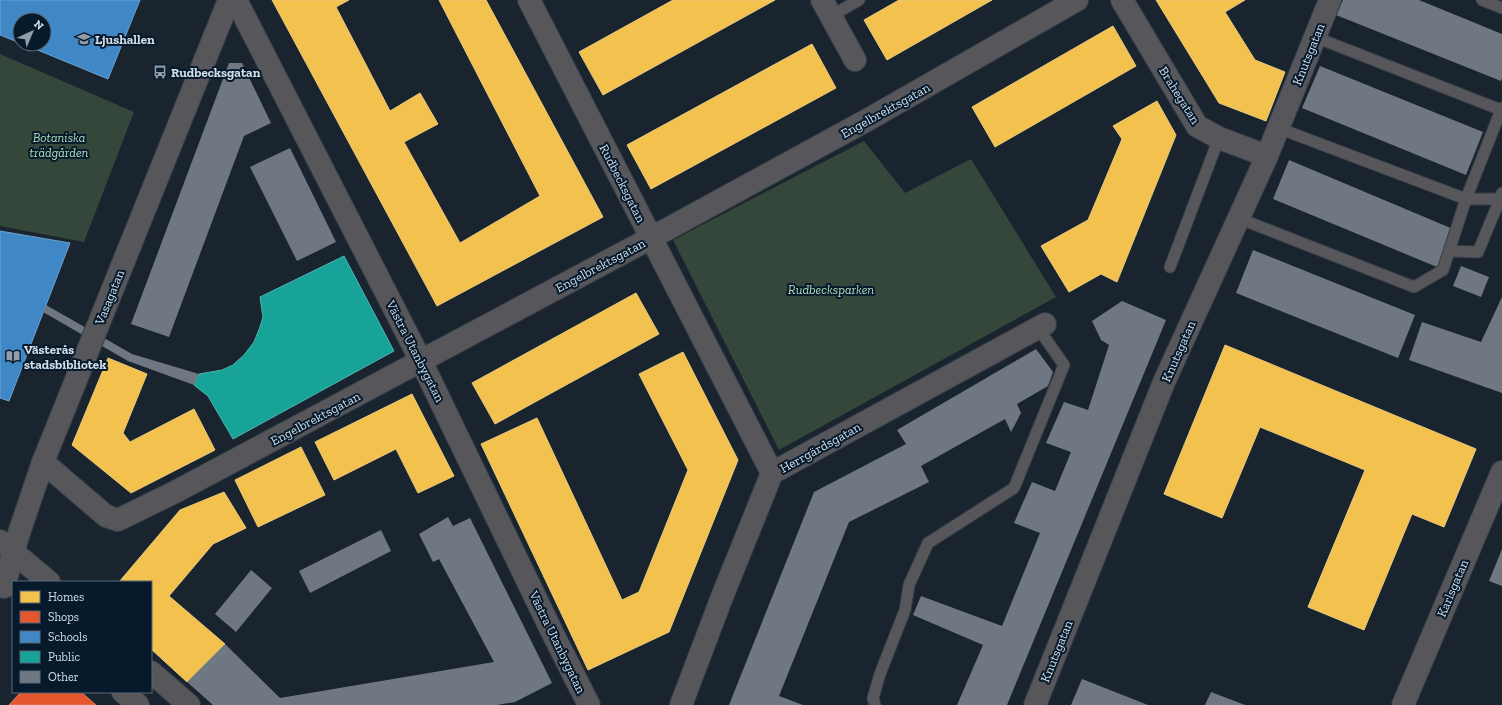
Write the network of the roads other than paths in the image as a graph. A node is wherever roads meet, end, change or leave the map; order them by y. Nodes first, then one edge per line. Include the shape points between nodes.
1 (229, 0) edge
2 (236, 0) edge
3 (529, 0) edge
4 (859, 0) edge
5 (1077, 0) edge
6 (1122, 0) edge
7 (1330, 0) edge
8 (1482, 0) edge
9 (826, 8) edge
10 (1502, 8) edge
11 (1315, 37) junction
12 (855, 60) dead end
13 (1502, 109) edge
14 (1278, 128) junction
15 (1220, 138) junction
16 (1266, 156) junction
17 (1501, 196) edge
18 (1466, 199) junction
19 (1238, 218) junction
20 (651, 238) junction
21 (1449, 251) junction
22 (1170, 267) dead end
23 (1041, 326) joint
24 (421, 361) junction
25 (43, 462) junction
26 (1502, 472) edge
27 (772, 473) junction
28 (7, 546) edge
29 (48, 581) edge
30 (4, 590) edge
31 (152, 673) edge
32 (124, 693) edge
33 (138, 705) edge
34 (188, 705) edge
35 (589, 705) edge
36 (681, 705) edge
37 (875, 705) edge
38 (1035, 705) edge
39 (1403, 705) edge

1 - 25 street, Vasagatan
2 - 24 street, Västra Utanbygatan
3 - 20 street, Rudbecksgatan
4 - 9 lane
5 - 20 street, Engelbrektsgatan via 869,119
6 - 15 street, Brahegatan via 1197,126
7 - 11 street, Knutsgatan
8 - 10 lane
9 - 12 street
11 - 13 lane
11 - 14 street, Knutsgatan
13 - 18 lane
14 - 16 street, Knutsgatan
14 - 18 lane
15 - 16 street, Brahegatan
15 - 22 lane
16 - 19 street, Knutsgatan
17 - 18 lane
17 - 21 lane via 1478,252
18 - 21 lane
19 - 21 lane via 1414,287 1443,270
19 - 38 street, Knutsgatan via 1164,382
20 - 24 street, Engelbrektsgatan
20 - 27 street, Rudbecksgatan
23 - 27 street, Herrgärdsgatan
23 - 37 lane via 1064,365 1014,488 928,543 909,585 905,610 873,698
24 - 25 street, Engelbrektsgatan via 118,520 106,516
24 - 35 street, Västra Utanbygatan
25 - 28 street, Vasagatan via 17,539
26 - 39 street, Karlsgatan
27 - 36 street, Herrgärdsgatan
28 - 29 street
28 - 30 street, Vasagatan
31 - 34 street
32 - 33 street

